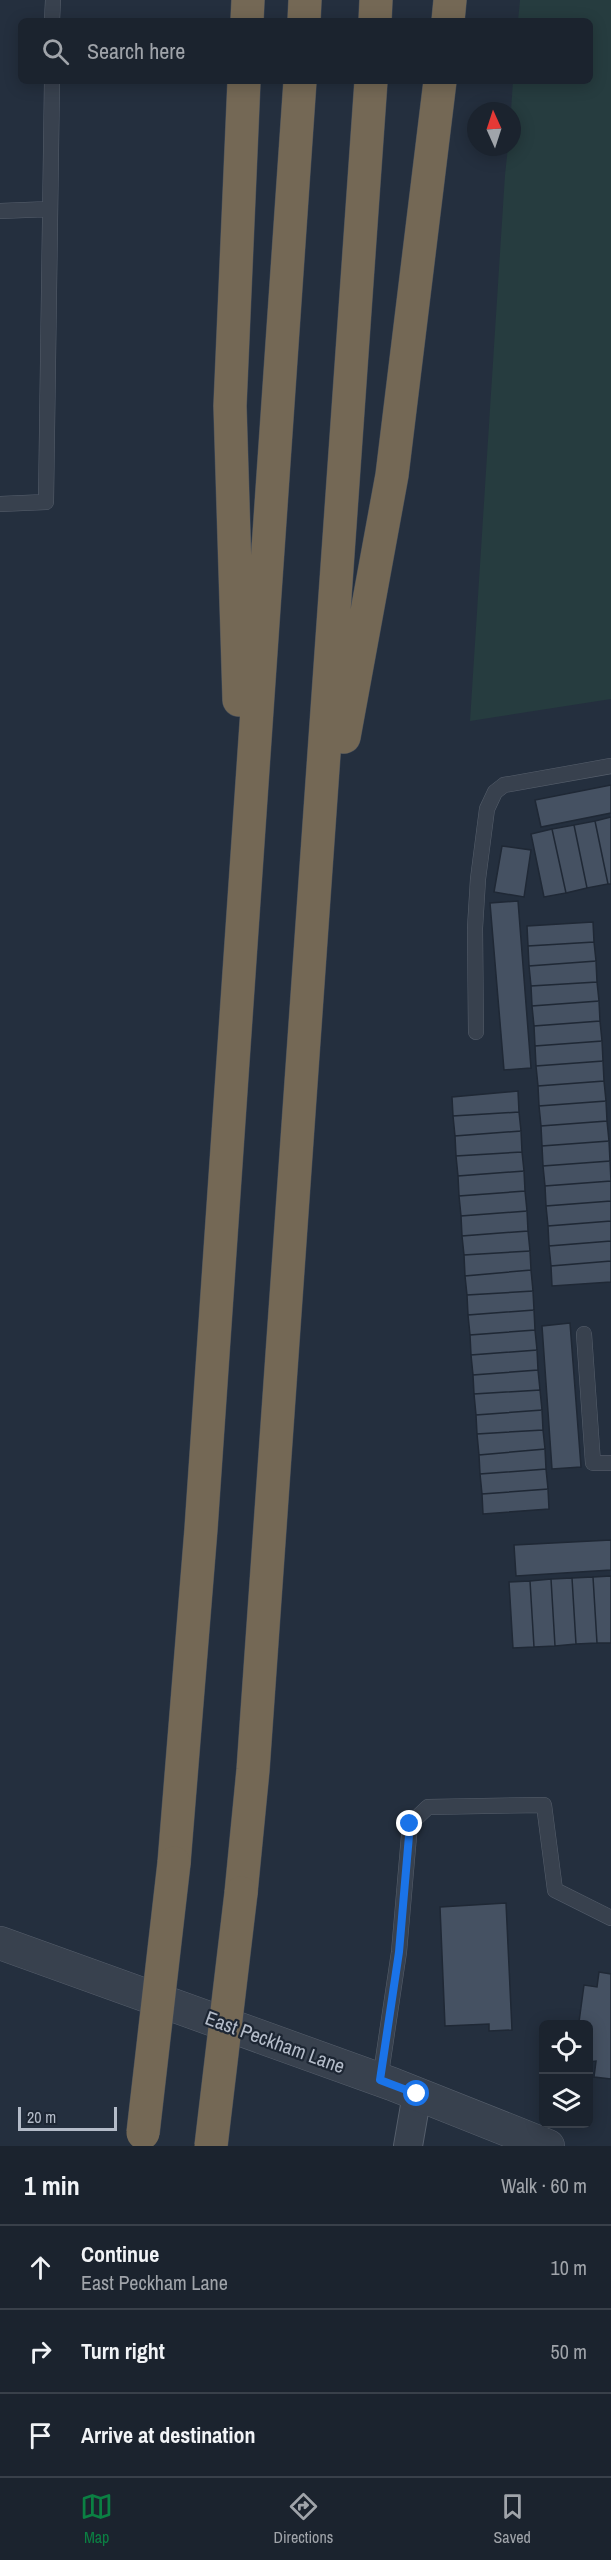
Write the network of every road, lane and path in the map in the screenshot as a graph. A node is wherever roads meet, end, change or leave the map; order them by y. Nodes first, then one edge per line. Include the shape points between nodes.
1 (53, 0) edge
2 (248, 0) edge
3 (305, 0) edge
4 (376, 0) edge
5 (450, 0) edge
6 (52, 18) edge
7 (247, 18) edge
8 (304, 18) edge
9 (375, 18) edge
10 (448, 18) edge
11 (51, 84) edge
12 (244, 84) edge
13 (300, 84) edge
14 (371, 84) edge
15 (440, 84) edge
16 (50, 209) junction
17 (0, 211) edge
18 (0, 504) edge
19 (611, 766) edge
20 (314, 895) junction
21 (244, 897) junction
22 (476, 1032) dead end
23 (584, 1334) dead end
24 (611, 1463) edge
25 (611, 1918) edge
26 (0, 1943) edge
27 (380, 2080) junction
28 (417, 2094) junction
29 (142, 2140) edge
30 (212, 2146) edge
31 (408, 2146) edge
32 (548, 2146) edge

1 - 6 lane
2 - 7 highway
3 - 8 highway
4 - 9 highway
5 - 10 highway
11 - 16 lane
12 - 21 highway via 230,406
13 - 21 highway
14 - 20 highway
15 - 20 highway via 392,475
16 - 17 lane
16 - 18 lane via 46,502
19 - 22 lane via 504,785 495,792 487,809 478,879
20 - 30 highway, bridge via 253,1770
21 - 29 highway, bridge via 174,1863
23 - 24 lane via 592,1463
25 - 27 lane via 555,1890 544,1806 428,1807 410,1824 399,1952
26 - 27 street, East Peckham Lane
27 - 28 street, East Peckham Lane
28 - 31 street
28 - 32 street, East Peckham Lane

